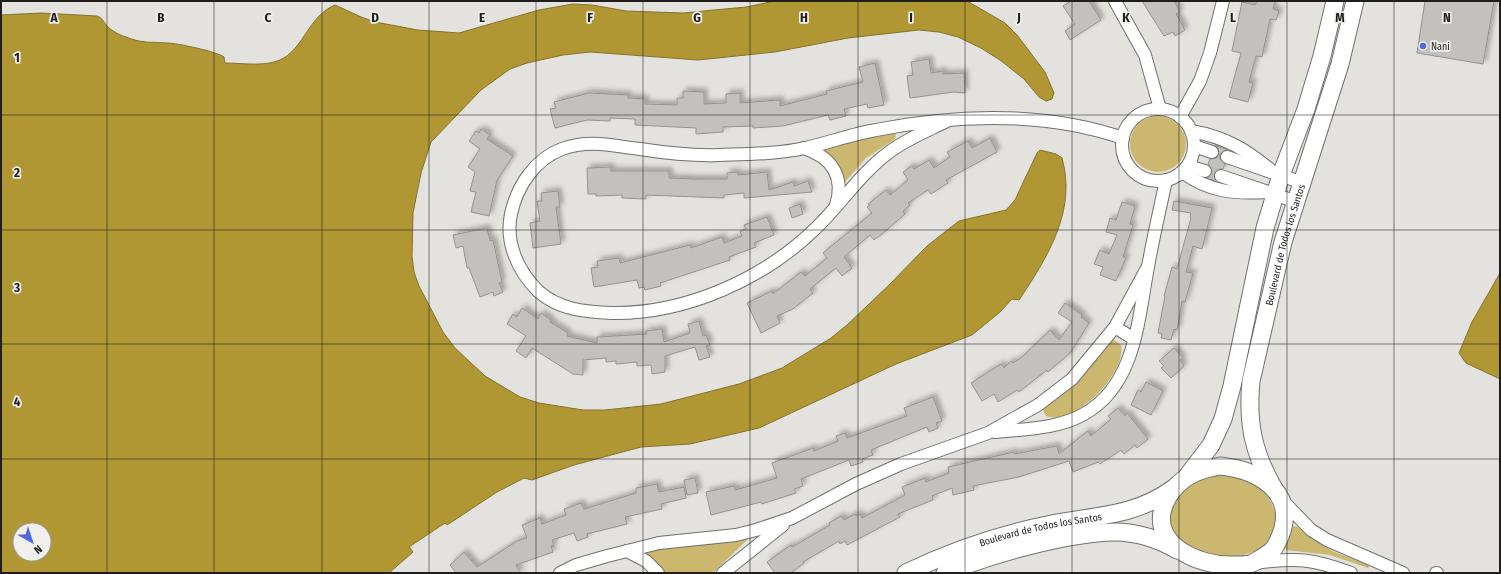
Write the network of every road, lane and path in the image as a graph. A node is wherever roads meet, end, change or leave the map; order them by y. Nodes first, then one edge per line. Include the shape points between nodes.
1 (1115, 1) edge
2 (1223, 1) edge
3 (1335, 1) edge
4 (1355, 1) edge
5 (1160, 109) junction
6 (1180, 117) junction
7 (947, 121) junction
8 (1191, 131) junction
9 (1123, 138) junction
10 (1194, 146) junction
11 (804, 148) junction
12 (1212, 152) dead end
13 (1227, 157) dead end
14 (1244, 163) junction
15 (1185, 169) junction
16 (1205, 171) tunnel mouth
17 (1277, 174) junction
18 (1221, 176) tunnel mouth
19 (1166, 180) junction
20 (1237, 182) junction
21 (1303, 183) junction
22 (1271, 193) junction
23 (1297, 202) junction
24 (835, 208) junction
25 (1148, 268) junction
26 (1115, 327) junction
27 (1134, 339) junction
28 (1038, 405) junction
29 (1047, 426) junction
30 (988, 433) junction
31 (1188, 475) junction
32 (1174, 488) junction
33 (1278, 495) junction
34 (792, 518) junction
35 (627, 551) junction
36 (1181, 552) junction
37 (1249, 564) junction
38 (1381, 569) edge
39 (560, 573) edge
40 (658, 573) edge
41 (723, 573) edge
42 (906, 573) edge
43 (946, 573) edge
44 (1351, 573) edge
45 (1403, 573) edge

1 - 5 street via 1145,55
2 - 6 street via 1200,81
3 - 17 street, Boulevard de Todos los Santos via 1306,109
4 - 21 street, Boulevard de Todos los Santos via 1340,64
5 - 6 street
5 - 9 street via 1141,114 1127,128
6 - 8 street
7 - 9 street via 992,117 1043,119 1097,129
7 - 11 street via 873,130
7 - 24 street via 912,137 888,153
8 - 10 street
8 - 17 street via 1237,145
9 - 19 street via 1126,161 1133,170 1142,177 1154,181
10 - 12 street
10 - 15 street
11 - 24 street via 825,158 837,175 840,194
11 - 24 street via 708,155 666,153 600,142 560,149 539,163 526,177 516,197 510,216 511,240 516,262 528,280 543,295 564,307 586,312 623,313 660,309 710,294 751,276 789,252
13 - 14 street
14 - 17 street
14 - 20 street
15 - 16 street
15 - 19 street
15 - 22 street via 1200,183 1224,191
17 - 21 street
17 - 22 street, Boulevard de Todos los Santos
18 - 20 street
19 - 25 street
20 - 22 street
21 - 23 street, Boulevard de Todos los Santos
22 - 23 street
22 - 31 street, Boulevard de Todos los Santos via 1223,419 1211,445
23 - 33 street, Boulevard de Todos los Santos via 1281,250 1249,399 1255,449 1263,470
25 - 26 street
25 - 27 street
26 - 27 street
26 - 28 street via 1072,379
27 - 29 street via 1126,367 1116,385 1101,402 1083,415
28 - 29 street
28 - 30 street
29 - 30 street
30 - 34 street via 901,464 856,484
31 - 32 street
31 - 33 street via 1220,466 1237,468 1253,473
32 - 36 street via 1166,502 1162,523 1171,543
32 - 42 street, Boulevard de Todos los Santos via 1149,503 1119,514 1047,525 1001,536 956,551
33 - 37 street via 1285,515 1284,526 1275,548
33 - 38 street via 1310,530
34 - 35 street via 736,535 659,543
34 - 41 street
35 - 39 street via 576,565
35 - 40 street via 646,561
36 - 37 street via 1211,565
36 - 43 street, Boulevard de Todos los Santos via 1165,543 1134,534 1100,533 1046,542
37 - 44 street via 1304,559
38 - 45 street

